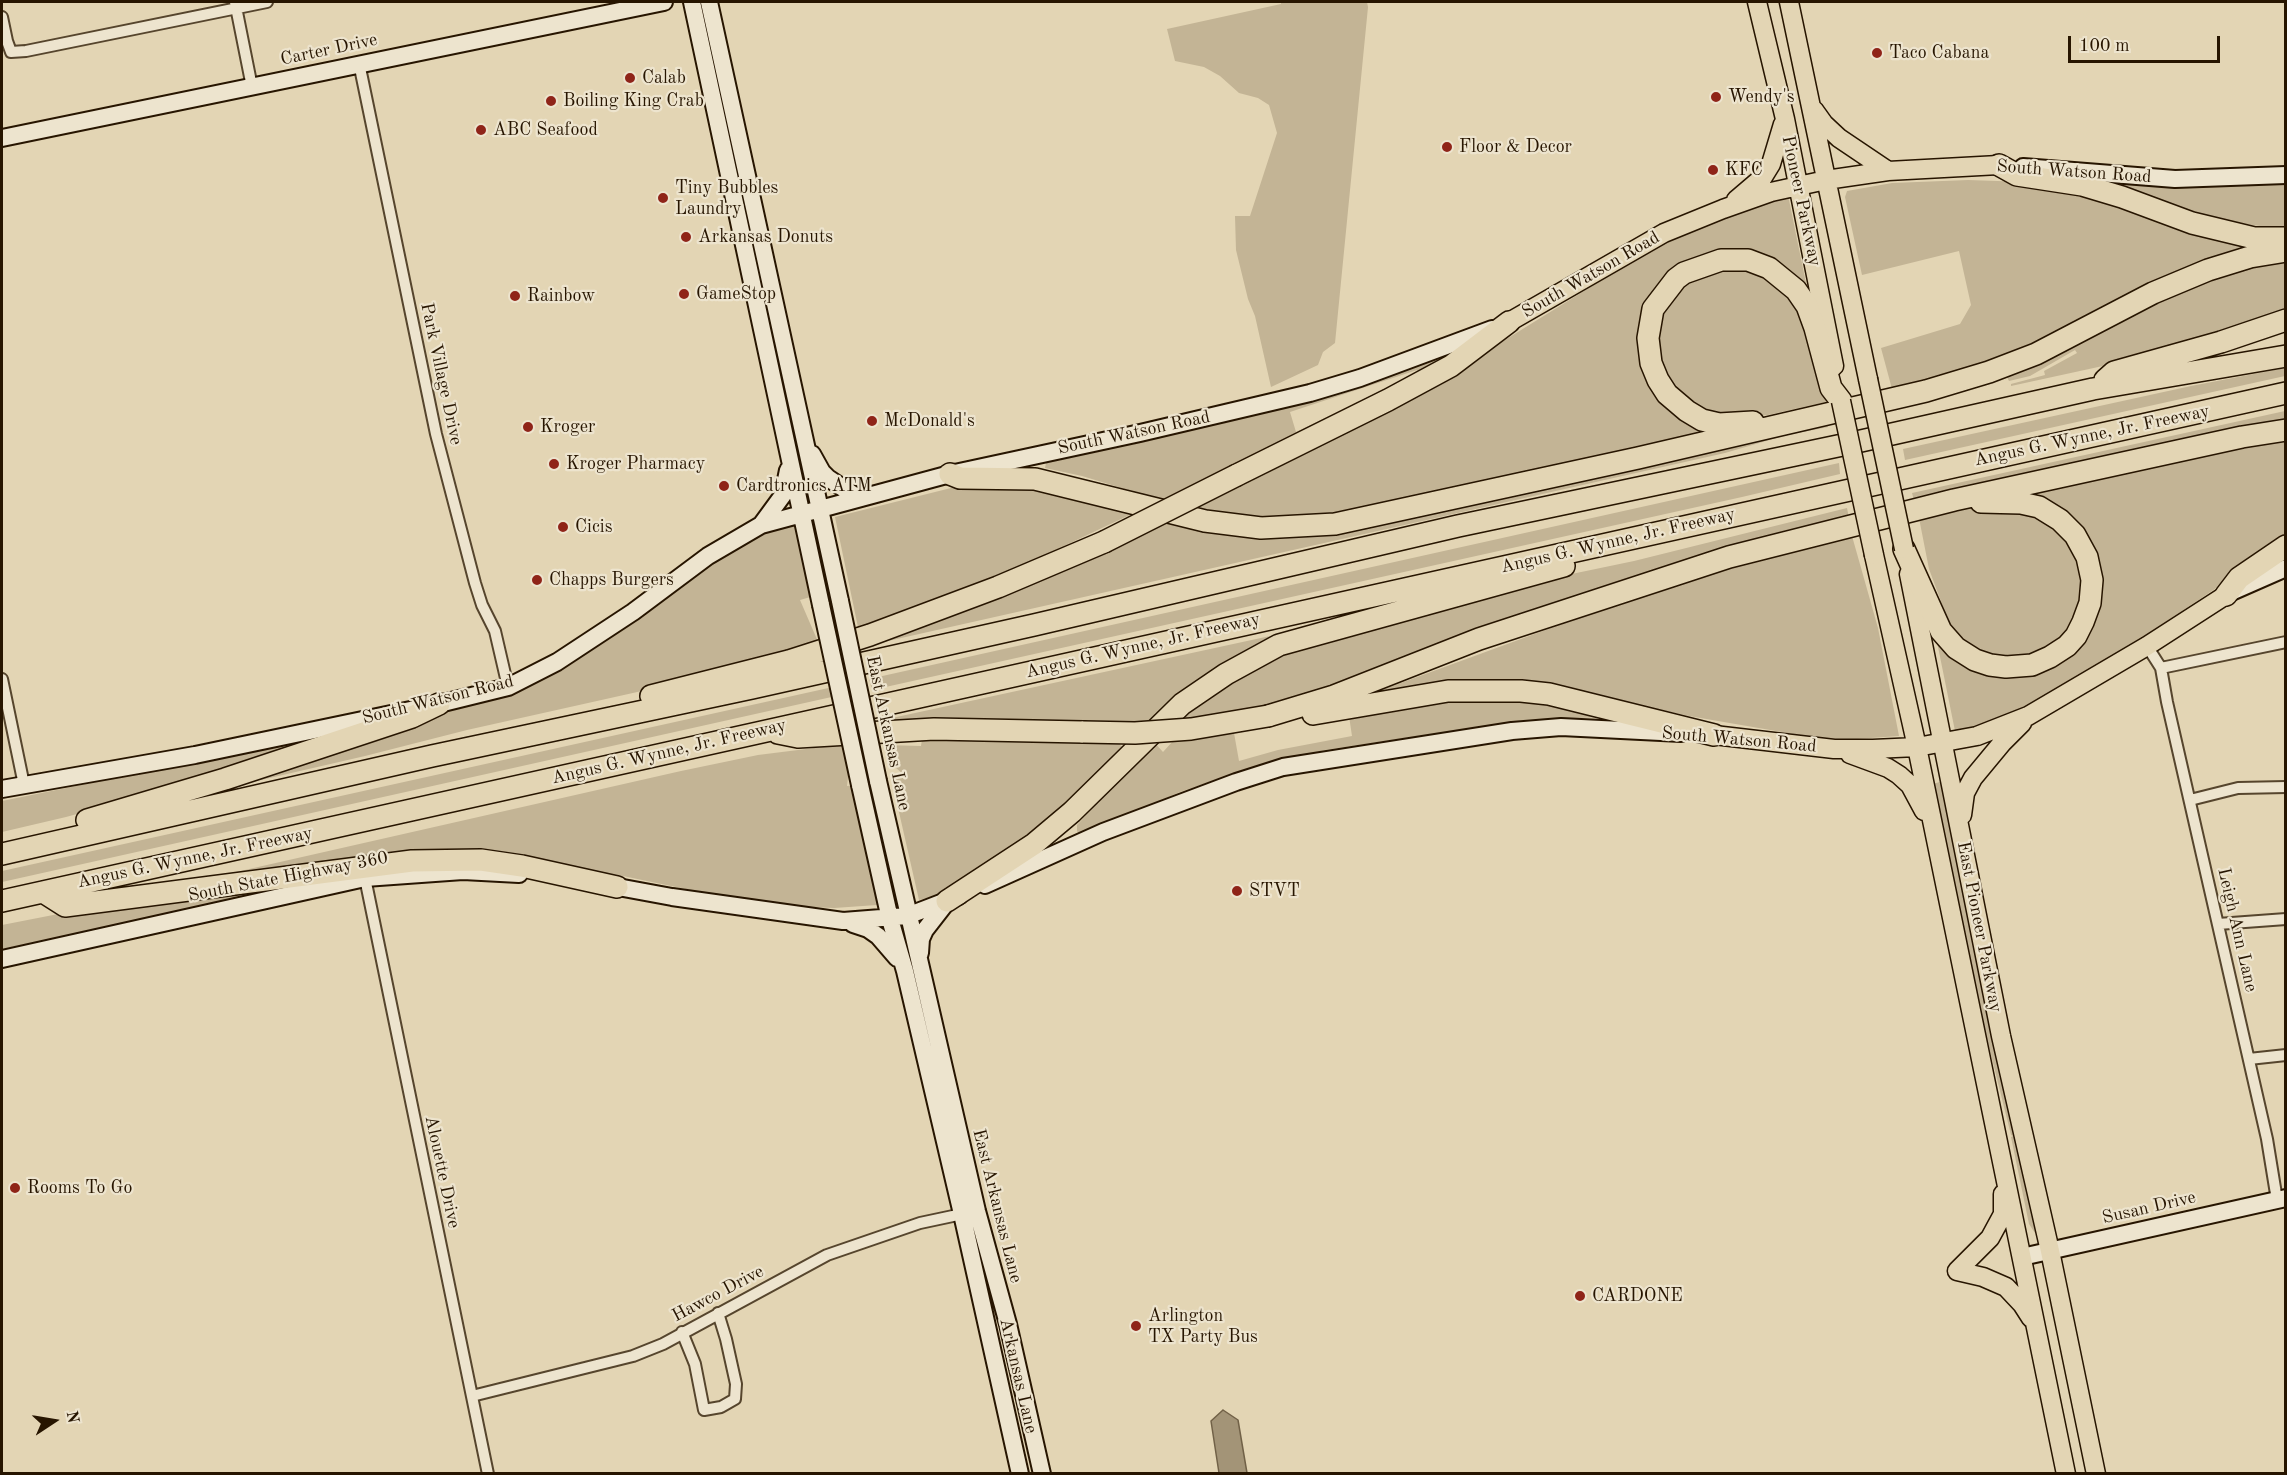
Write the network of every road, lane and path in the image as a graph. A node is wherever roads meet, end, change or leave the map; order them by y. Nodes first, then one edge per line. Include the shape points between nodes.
1 (267, 2) edge
2 (664, 2) edge
3 (692, 2) edge
4 (709, 2) edge
5 (1757, 2) edge
6 (1776, 2) edge
7 (1789, 2) edge
8 (236, 4) edge
9 (2, 17) edge
10 (1797, 40) junction
11 (359, 63) junction
12 (252, 87) junction
13 (1811, 107) junction
14 (1785, 119) junction
15 (2, 138) edge
16 (1999, 165) junction
17 (1888, 171) junction
18 (2286, 175) edge
19 (1826, 180) junction
20 (1798, 186) junction
21 (1723, 209) junction
22 (2286, 238) edge
23 (2286, 251) edge
24 (2286, 320) edge
25 (1509, 322) junction
26 (2286, 356) edge
27 (1868, 379) joint
28 (2093, 389) junction
29 (1839, 392) junction
30 (2286, 393) edge
31 (1792, 423) junction
32 (2286, 430) edge
33 (804, 438) junction
34 (788, 451) junction
35 (950, 474) junction
36 (858, 498) junction
37 (1954, 500) junction
38 (819, 508) junction
39 (801, 513) junction
40 (761, 525) junction
41 (2286, 546) edge
42 (1585, 549) junction
43 (1904, 549) junction
44 (2286, 568) edge
45 (2226, 595) junction
46 (2286, 642) edge
47 (2147, 646) junction
48 (2161, 668) junction
49 (2, 679) edge
50 (508, 687) junction
51 (439, 704) junction
52 (1268, 716) junction
53 (2028, 716) junction
54 (590, 723) junction
55 (766, 731) junction
56 (1714, 735) junction
57 (1943, 743) junction
58 (1917, 747) junction
59 (1834, 749) junction
60 (24, 785) junction
61 (2286, 787) edge
62 (2, 789) edge
63 (2190, 800) junction
64 (1933, 826) junction
65 (1960, 829) junction
66 (2, 840) edge
67 (2, 854) edge
68 (364, 878) junction
69 (617, 886) junction
70 (43, 892) junction
71 (2, 901) edge
72 (947, 901) junction
73 (908, 916) junction
74 (890, 919) junction
75 (2286, 919) edge
76 (843, 921) junction
77 (2218, 924) junction
78 (2, 959) edge
79 (905, 971) junction
80 (922, 975) junction
81 (2286, 1055) edge
82 (2249, 1059) junction
83 (2002, 1159) junction
84 (2281, 1199) edge
85 (969, 1213) junction
86 (2050, 1251) junction
87 (2022, 1257) junction
88 (718, 1313) junction
89 (2036, 1328) junction
90 (682, 1332) junction
91 (472, 1396) junction
92 (1042, 1472) edge
93 (488, 1473) edge
94 (1020, 1473) edge
95 (2067, 1473) edge
96 (2096, 1473) edge

1 - 8 street
2 - 11 main road, Carter Drive
3 - 34 main road, East Arkansas Lane
4 - 33 main road, East Arkansas Lane
5 - 14 main road, Pioneer Parkway
6 - 10 main road via 1784,27
7 - 10 main road, Pioneer Parkway
8 - 9 street via 11,52
8 - 12 street
10 - 13 main road, Pioneer Parkway
11 - 12 main road, Carter Drive
11 - 50 street, Park Village Drive via 436,434 475,583 495,631
12 - 15 main road, Carter Drive
13 - 17 main road via 1839,138
13 - 19 main road, Pioneer Parkway
14 - 20 main road, Pioneer Parkway
14 - 21 main road via 1771,164 1742,196
16 - 17 main road, South Watson Road
16 - 18 main road, South Watson Road via 2175,179
16 - 22 highway via 2017,176 2082,185 2192,223 2254,238
17 - 19 main road, South Watson Road
19 - 20 main road, South Watson Road
19 - 27 main road, Pioneer Parkway
20 - 21 main road, South Watson Road
20 - 29 main road, Pioneer Parkway
21 - 25 main road, South Watson Road via 1664,233
23 - 31 highway via 2208,270 2153,293 2036,354 1989,372
24 - 28 highway via 2114,372
25 - 35 main road, South Watson Road via 1311,393
25 - 54 highway, bridge via 1451,366 1104,542 870,635 789,661 621,704
26 - 28 highway
27 - 43 main road, East Pioneer Parkway, bridge
28 - 54 highway via 1458,526
29 - 31 highway via 1831,388 1807,306 1781,276 1769,268 1737,259 1705,264 1676,279 1653,309 1648,338 1651,363 1667,394 1702,420 1719,424 1776,420
29 - 58 main road, East Pioneer Parkway, bridge
30 - 42 highway, Angus G. Wynne, Jr. Freeway
31 - 35 highway via 1315,526 1261,528 1205,521 1035,479 960,478
32 - 37 highway via 2242,436
33 - 36 main road via 822,472
33 - 38 main road, East Arkansas Lane
34 - 39 main road, East Arkansas Lane
34 - 40 main road via 783,495
35 - 36 main road, South Watson Road
36 - 38 main road, South Watson Road
37 - 43 highway via 2039,507 2075,535 2087,557 2092,580 2083,622 2067,646 2031,664 2006,667 1982,662 1956,648 1941,631
37 - 52 highway via 1729,557 1479,639 1334,696
38 - 39 main road, South Watson Road
38 - 73 main road, East Arkansas Lane, bridge
39 - 40 main road, South Watson Road
39 - 74 main road, East Arkansas Lane, bridge
40 - 50 main road, South Watson Road via 708,556 557,662
41 - 45 highway via 2239,578
42 - 55 highway, Angus G. Wynne, Jr. Freeway
42 - 72 highway via 1564,567 1279,645 1226,674 1182,704 1034,844
43 - 57 main road, East Pioneer Parkway
44 - 45 main road, South Watson Road
45 - 47 main road, South Watson Road
46 - 48 street
47 - 48 street
47 - 53 main road, South Watson Road
48 - 63 street, Leigh Ann Lane
49 - 60 street
50 - 51 main road, South Watson Road
51 - 60 main road, South Watson Road via 195,755
51 - 66 highway via 412,717 225,779 85,821
52 - 55 highway, bridge via 1191,729 1135,733 934,729 798,737
52 - 56 highway via 1301,716 1448,691 1521,691 1549,694
53 - 57 main road, South Watson Road via 1977,736
53 - 65 main road via 1973,778 1965,793
54 - 67 highway
55 - 70 highway, Angus G. Wynne, Jr. Freeway
56 - 59 main road, South Watson Road
56 - 72 main road, South Watson Road via 1561,727 1512,731 1283,767 1103,832
57 - 58 main road, South Watson Road
57 - 65 main road, East Pioneer Parkway
58 - 59 main road, South Watson Road
58 - 64 main road, East Pioneer Parkway
59 - 64 main road via 1899,775 1910,785
60 - 62 main road, South Watson Road
61 - 63 street via 2238,788
63 - 77 street, Leigh Ann Lane
64 - 83 main road, East Pioneer Parkway
65 - 86 main road, East Pioneer Parkway
68 - 69 main road, South State Highway 360 via 463,871 558,877
68 - 78 main road, South State Highway 360
68 - 91 street, Alouette Drive
69 - 70 highway via 481,860 411,861 65,906
69 - 76 main road, South State Highway 360
70 - 71 highway, Angus G. Wynne, Jr. Freeway
72 - 73 main road, South Watson Road
72 - 80 main road via 921,939
73 - 74 main road, South State Highway 360
73 - 80 main road, East Arkansas Lane
74 - 76 main road, South State Highway 360
74 - 79 main road, East Arkansas Lane
75 - 77 street
76 - 79 main road via 878,936
77 - 82 street, Leigh Ann Lane
79 - 85 main road, Arkansas Lane
80 - 85 main road, East Arkansas Lane
81 - 82 street
82 - 84 street, Leigh Ann Lane
83 - 87 main road, East Pioneer Parkway
83 - 89 main road via 2003,1214 1990,1238 1957,1271 2006,1287
84 - 86 main road, Susan Drive
85 - 88 street, Hawco Drive via 920,1223 827,1255
85 - 92 main road, East Arkansas Lane via 1008,1324
85 - 94 main road, Arkansas Lane
86 - 87 main road, Susan Drive
86 - 96 main road, East Pioneer Parkway
87 - 89 main road, East Pioneer Parkway
88 - 90 street, Hawco Drive
88 - 90 street via 736,1384 735,1399 721,1407 704,1410 695,1364
89 - 95 main road, East Pioneer Parkway
90 - 91 street, Hawco Drive via 663,1344 617,1360
91 - 93 street, Alouette Drive

